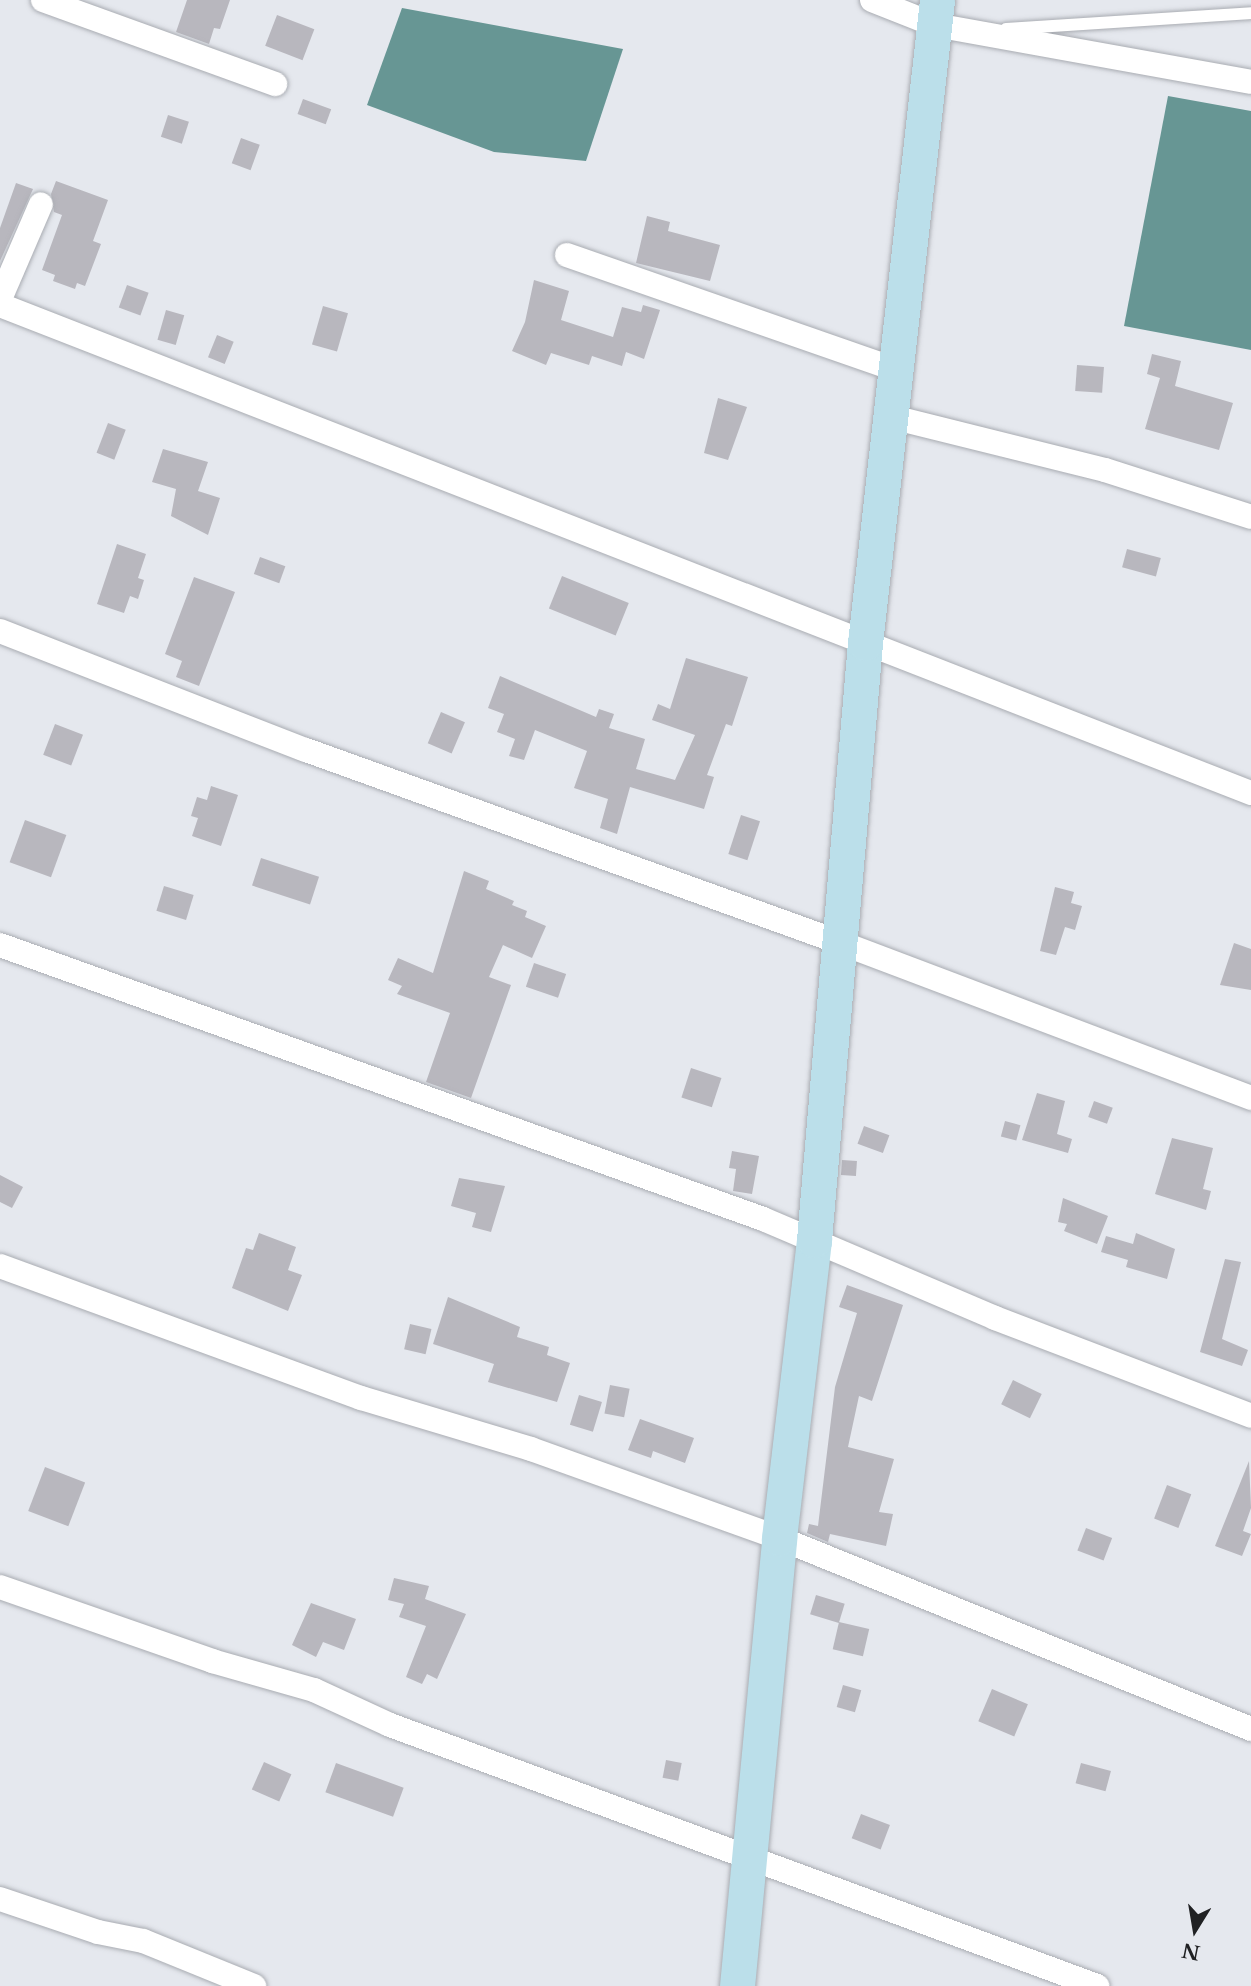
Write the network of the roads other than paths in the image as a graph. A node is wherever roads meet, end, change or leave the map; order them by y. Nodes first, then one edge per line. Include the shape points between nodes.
1 (43, 0) edge
2 (872, 0) edge
3 (1251, 13) edge
4 (955, 23) edge
5 (1251, 82) edge
6 (275, 84) dead end
7 (41, 204) dead end
8 (566, 255) dead end
9 (0, 299) edge
10 (0, 305) edge
11 (897, 370) junction
12 (892, 417) junction
13 (1251, 517) edge
14 (0, 631) edge
15 (865, 643) junction
16 (1251, 793) edge
17 (836, 941) junction
18 (0, 945) edge
19 (1251, 1098) edge
20 (814, 1240) junction
21 (0, 1266) edge
22 (1251, 1416) edge
23 (779, 1538) junction
24 (0, 1587) edge
25 (1251, 1729) edge
26 (748, 1857) junction
27 (0, 1899) edge
28 (254, 1986) edge
29 (737, 1986) edge
30 (1097, 1986) edge

1 - 6 street
2 - 4 street
3 - 4 lane
4 - 5 street
4 - 11 street
7 - 9 street
8 - 11 street
10 - 15 street
11 - 12 street
12 - 13 street via 1105,470
12 - 15 street
14 - 17 street via 306,750
15 - 16 street
15 - 17 street
17 - 19 street
17 - 20 street
18 - 20 street
20 - 22 street via 995,1318
20 - 23 street
21 - 23 street via 361,1398 531,1449
23 - 25 street
23 - 26 street
24 - 26 street via 212,1661 314,1690 390,1725
26 - 29 street
26 - 30 street
27 - 28 street via 98,1932 143,1941

